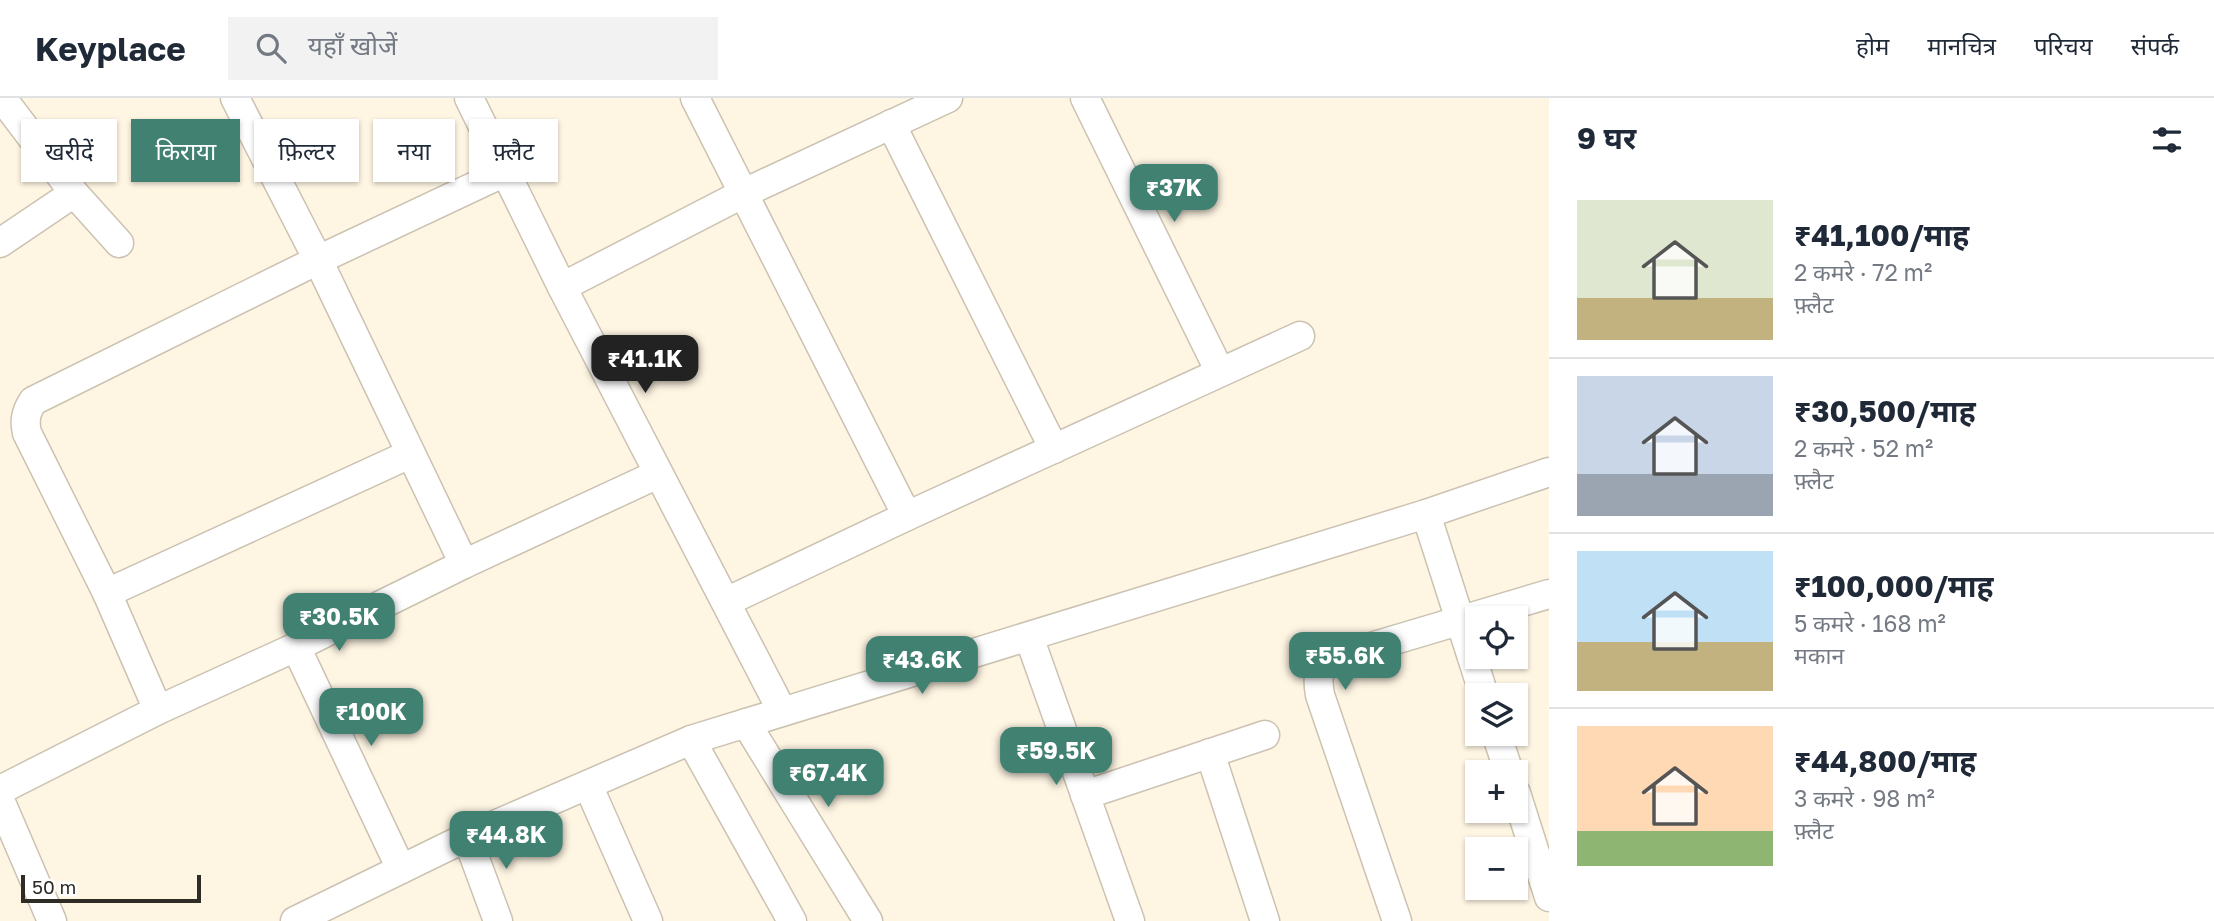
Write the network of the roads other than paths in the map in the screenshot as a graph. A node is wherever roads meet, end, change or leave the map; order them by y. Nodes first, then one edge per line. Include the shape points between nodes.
1 (235, 98) edge
2 (468, 98) edge
3 (695, 98) edge
4 (948, 98) edge
5 (1084, 98) edge
6 (3, 102) edge
7 (478, 119) edge
8 (891, 124) junction
9 (484, 182) edge
10 (510, 182) edge
11 (74, 193) junction
12 (744, 193) junction
13 (0, 243) edge
14 (119, 243) dead end
15 (318, 260) junction
16 (562, 287) junction
17 (1300, 336) dead end
18 (1220, 372) junction
19 (1054, 449) junction
20 (410, 454) junction
21 (1549, 472) edge
22 (658, 474) junction
23 (1426, 514) junction
24 (907, 516) junction
25 (464, 564) junction
26 (107, 593) junction
27 (1549, 594) edge
28 (726, 602) junction
29 (1460, 621) junction
30 (1029, 637) junction
31 (296, 647) junction
32 (1480, 683) edge
33 (158, 710) junction
34 (782, 711) junction
35 (746, 723) junction
36 (1265, 735) dead end
37 (691, 740) junction
38 (1210, 753) junction
39 (588, 785) junction
40 (0, 790) edge
41 (1085, 795) junction
42 (0, 800) edge
43 (1526, 823) edge
44 (467, 837) junction
45 (11, 855) edge
46 (401, 869) junction
47 (1549, 897) edge
48 (52, 921) edge
49 (295, 921) edge
50 (498, 921) edge
51 (648, 921) edge
52 (792, 921) edge
53 (868, 921) edge
54 (1130, 921) edge
55 (1265, 921) edge
56 (1397, 921) edge

1 - 15 street
2 - 7 street
3 - 12 street
4 - 8 street
5 - 18 street
6 - 11 street
8 - 12 street
8 - 19 street
9 - 15 street
10 - 16 street
11 - 13 street
11 - 14 street
12 - 16 street
12 - 24 street
15 - 20 street
15 - 26 street via 33,401 27,410 27,433
16 - 22 street
17 - 18 street
18 - 19 street
19 - 24 street
20 - 25 street
20 - 26 street
21 - 23 street
22 - 25 street
22 - 28 street
23 - 29 street
23 - 30 street
24 - 28 street
25 - 31 street
26 - 33 street
27 - 29 street
28 - 34 street
29 - 32 street
29 - 56 street via 1334,658 1318,672 1320,695
30 - 34 street
30 - 41 street
31 - 33 street
31 - 46 street
33 - 40 street
34 - 35 street
35 - 37 street
35 - 53 street
36 - 38 street
37 - 39 street
37 - 52 street
38 - 41 street
38 - 55 street
39 - 44 street
39 - 51 street
41 - 54 street
42 - 45 street
43 - 47 street
44 - 46 street
44 - 50 street
45 - 48 street
46 - 49 street

